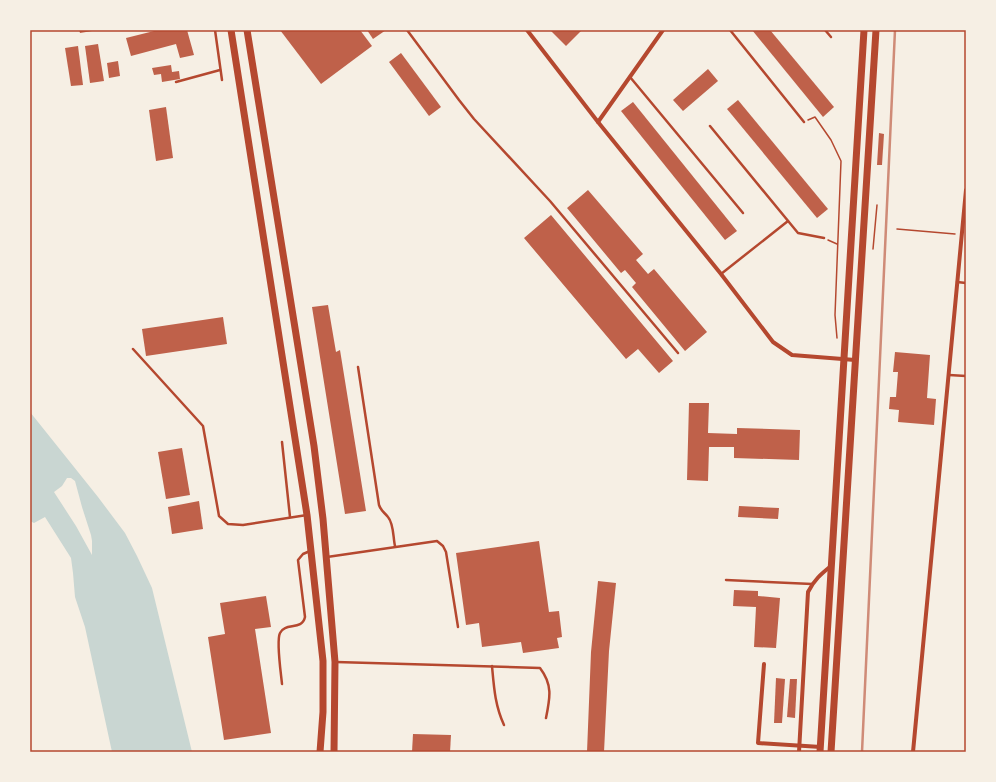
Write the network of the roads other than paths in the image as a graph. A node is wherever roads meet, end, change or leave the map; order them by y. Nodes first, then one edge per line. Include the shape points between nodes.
1 (215, 30) edge
2 (231, 30) edge
3 (247, 30) edge
4 (407, 30) edge
5 (527, 30) edge
6 (664, 30) edge
7 (730, 30) edge
8 (825, 30) edge
9 (864, 30) edge
10 (876, 30) edge
11 (831, 37) dead end
12 (220, 70) junction
13 (630, 77) junction
14 (222, 80) dead end
15 (176, 82) dead end
16 (598, 122) junction
17 (804, 122) road end
18 (710, 126) dead end
19 (966, 190) edge
20 (743, 213) dead end
21 (788, 221) junction
22 (824, 238) road end
23 (721, 274) junction
24 (957, 282) junction
25 (966, 283) edge
26 (134, 349) dead end
27 (678, 353) dead end
28 (844, 359) junction
29 (855, 360) junction
30 (358, 367) dead end
31 (948, 375) junction
32 (966, 376) edge
33 (282, 442) dead end
34 (307, 515) junction
35 (290, 517) junction
36 (395, 546) junction
37 (311, 551) junction
38 (326, 557) junction
39 (831, 566) junction
40 (726, 580) dead end
41 (812, 584) junction
42 (458, 628) dead end
43 (335, 662) junction
44 (764, 664) dead end
45 (492, 666) junction
46 (282, 684) dead end
47 (546, 718) dead end
48 (504, 725) dead end
49 (799, 746) junction
50 (820, 749) edge
51 (320, 752) edge
52 (334, 752) edge
53 (799, 752) edge
54 (831, 752) edge
55 (913, 752) edge

1 - 12 lane
2 - 34 street
3 - 38 street via 314,446
4 - 27 lane via 470,115 550,201
5 - 16 street
6 - 13 street
7 - 17 lane
8 - 11 lane
9 - 28 street
10 - 29 street
12 - 14 lane
12 - 15 lane
13 - 16 street
13 - 20 lane
16 - 23 street
18 - 21 lane
19 - 24 street
21 - 22 lane via 798,233
21 - 23 lane
23 - 28 street via 773,342 792,355
24 - 25 lane
24 - 31 street
26 - 35 lane via 203,426 219,516 228,524 243,525
28 - 29 street
28 - 39 street
29 - 54 street
30 - 36 lane via 380,510 391,522
31 - 32 lane
31 - 55 street
33 - 35 lane
34 - 35 lane
34 - 37 street
36 - 38 lane
36 - 42 lane via 437,541 443,546
37 - 46 lane via 303,554 298,560 304,622 284,628 278,642
37 - 51 street via 323,661
38 - 43 street
39 - 41 street
39 - 50 street
40 - 41 lane
41 - 49 street via 808,592
43 - 45 lane
43 - 52 street
44 - 49 street via 758,743
45 - 47 lane via 540,668 547,677 550,698
45 - 48 lane via 495,700
49 - 50 street
49 - 53 street

